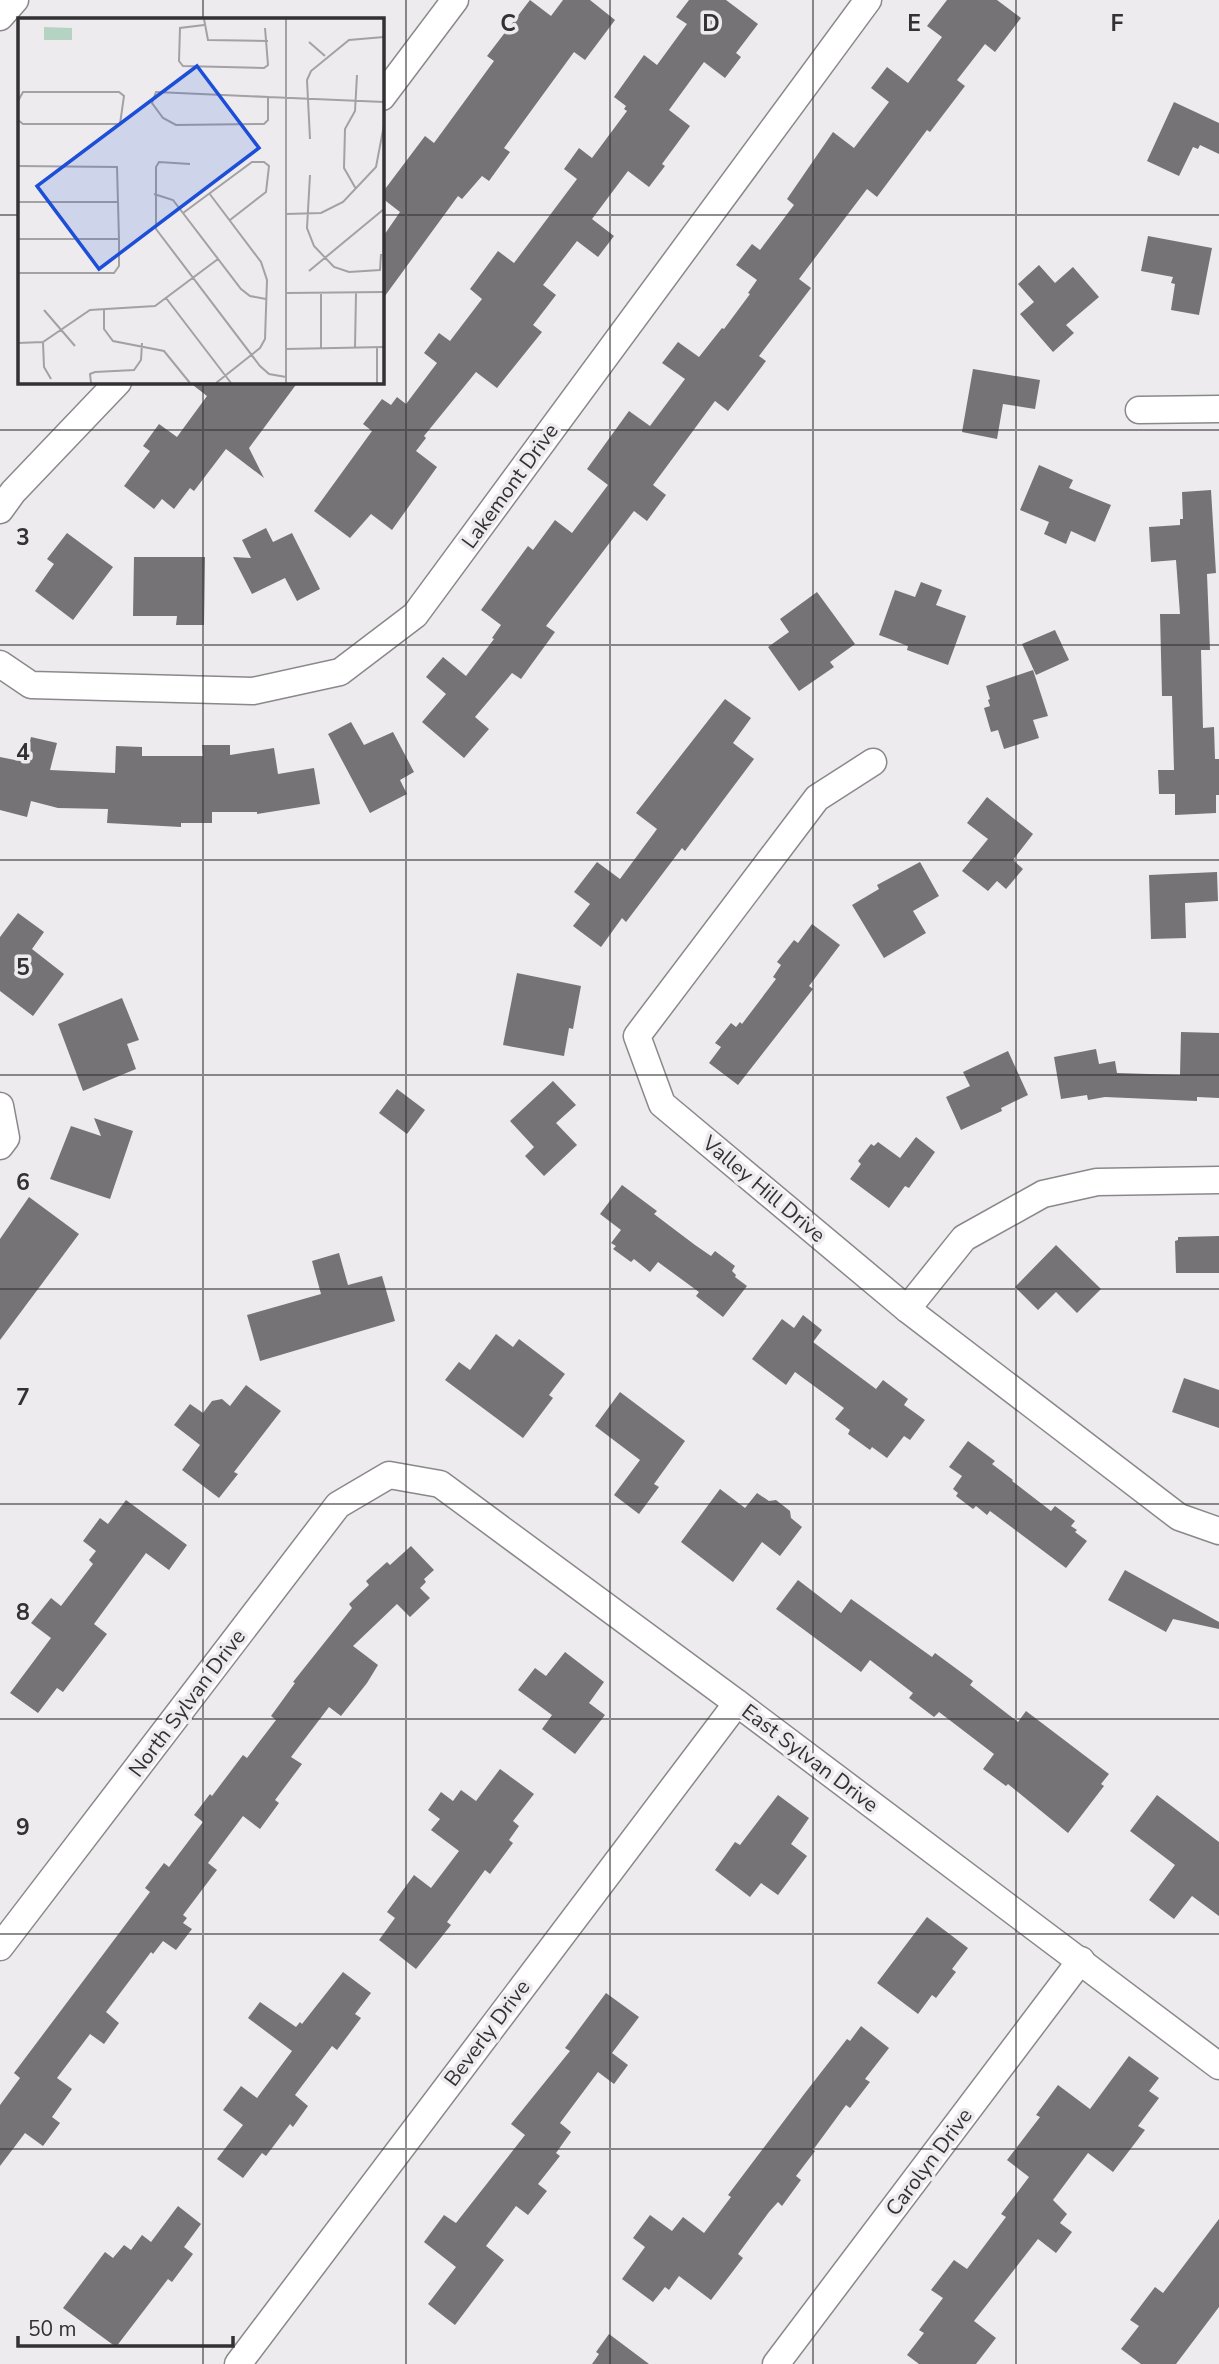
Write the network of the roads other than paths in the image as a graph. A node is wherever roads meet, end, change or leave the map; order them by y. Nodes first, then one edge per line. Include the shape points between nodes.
1 (15, 0) edge
2 (455, 0) edge
3 (868, 0) edge
4 (0, 17) edge
5 (383, 96) edge
6 (117, 383) edge
7 (1219, 409) edge
8 (1139, 410) dead end
9 (0, 510) edge
10 (0, 664) edge
11 (873, 762) dead end
12 (0, 1106) edge
13 (0, 1146) edge
14 (1219, 1180) edge
15 (907, 1309) junction
16 (389, 1475) joint
17 (1219, 1531) edge
18 (737, 1703) junction
19 (0, 1947) edge
20 (1081, 1960) junction
21 (1219, 2066) edge
22 (238, 2364) edge
23 (776, 2364) edge

1 - 4 street
2 - 5 street
3 - 10 street, Lakemont Drive via 415,615 340,672 253,691 31,685
6 - 9 street
7 - 8 street
11 - 15 street, Valley Hill Drive via 817,798 636,1036 662,1104
12 - 13 street via 6,1138
14 - 15 street via 1097,1182 1042,1194 964,1238
15 - 17 street, Valley Hill Drive via 1179,1517
16 - 18 street, East Sylvan Drive via 440,1484
16 - 19 street, North Sylvan Drive via 338,1505
18 - 20 street, East Sylvan Drive
18 - 22 street, Beverly Drive
20 - 21 street, East Sylvan Drive
20 - 23 street, Carolyn Drive

